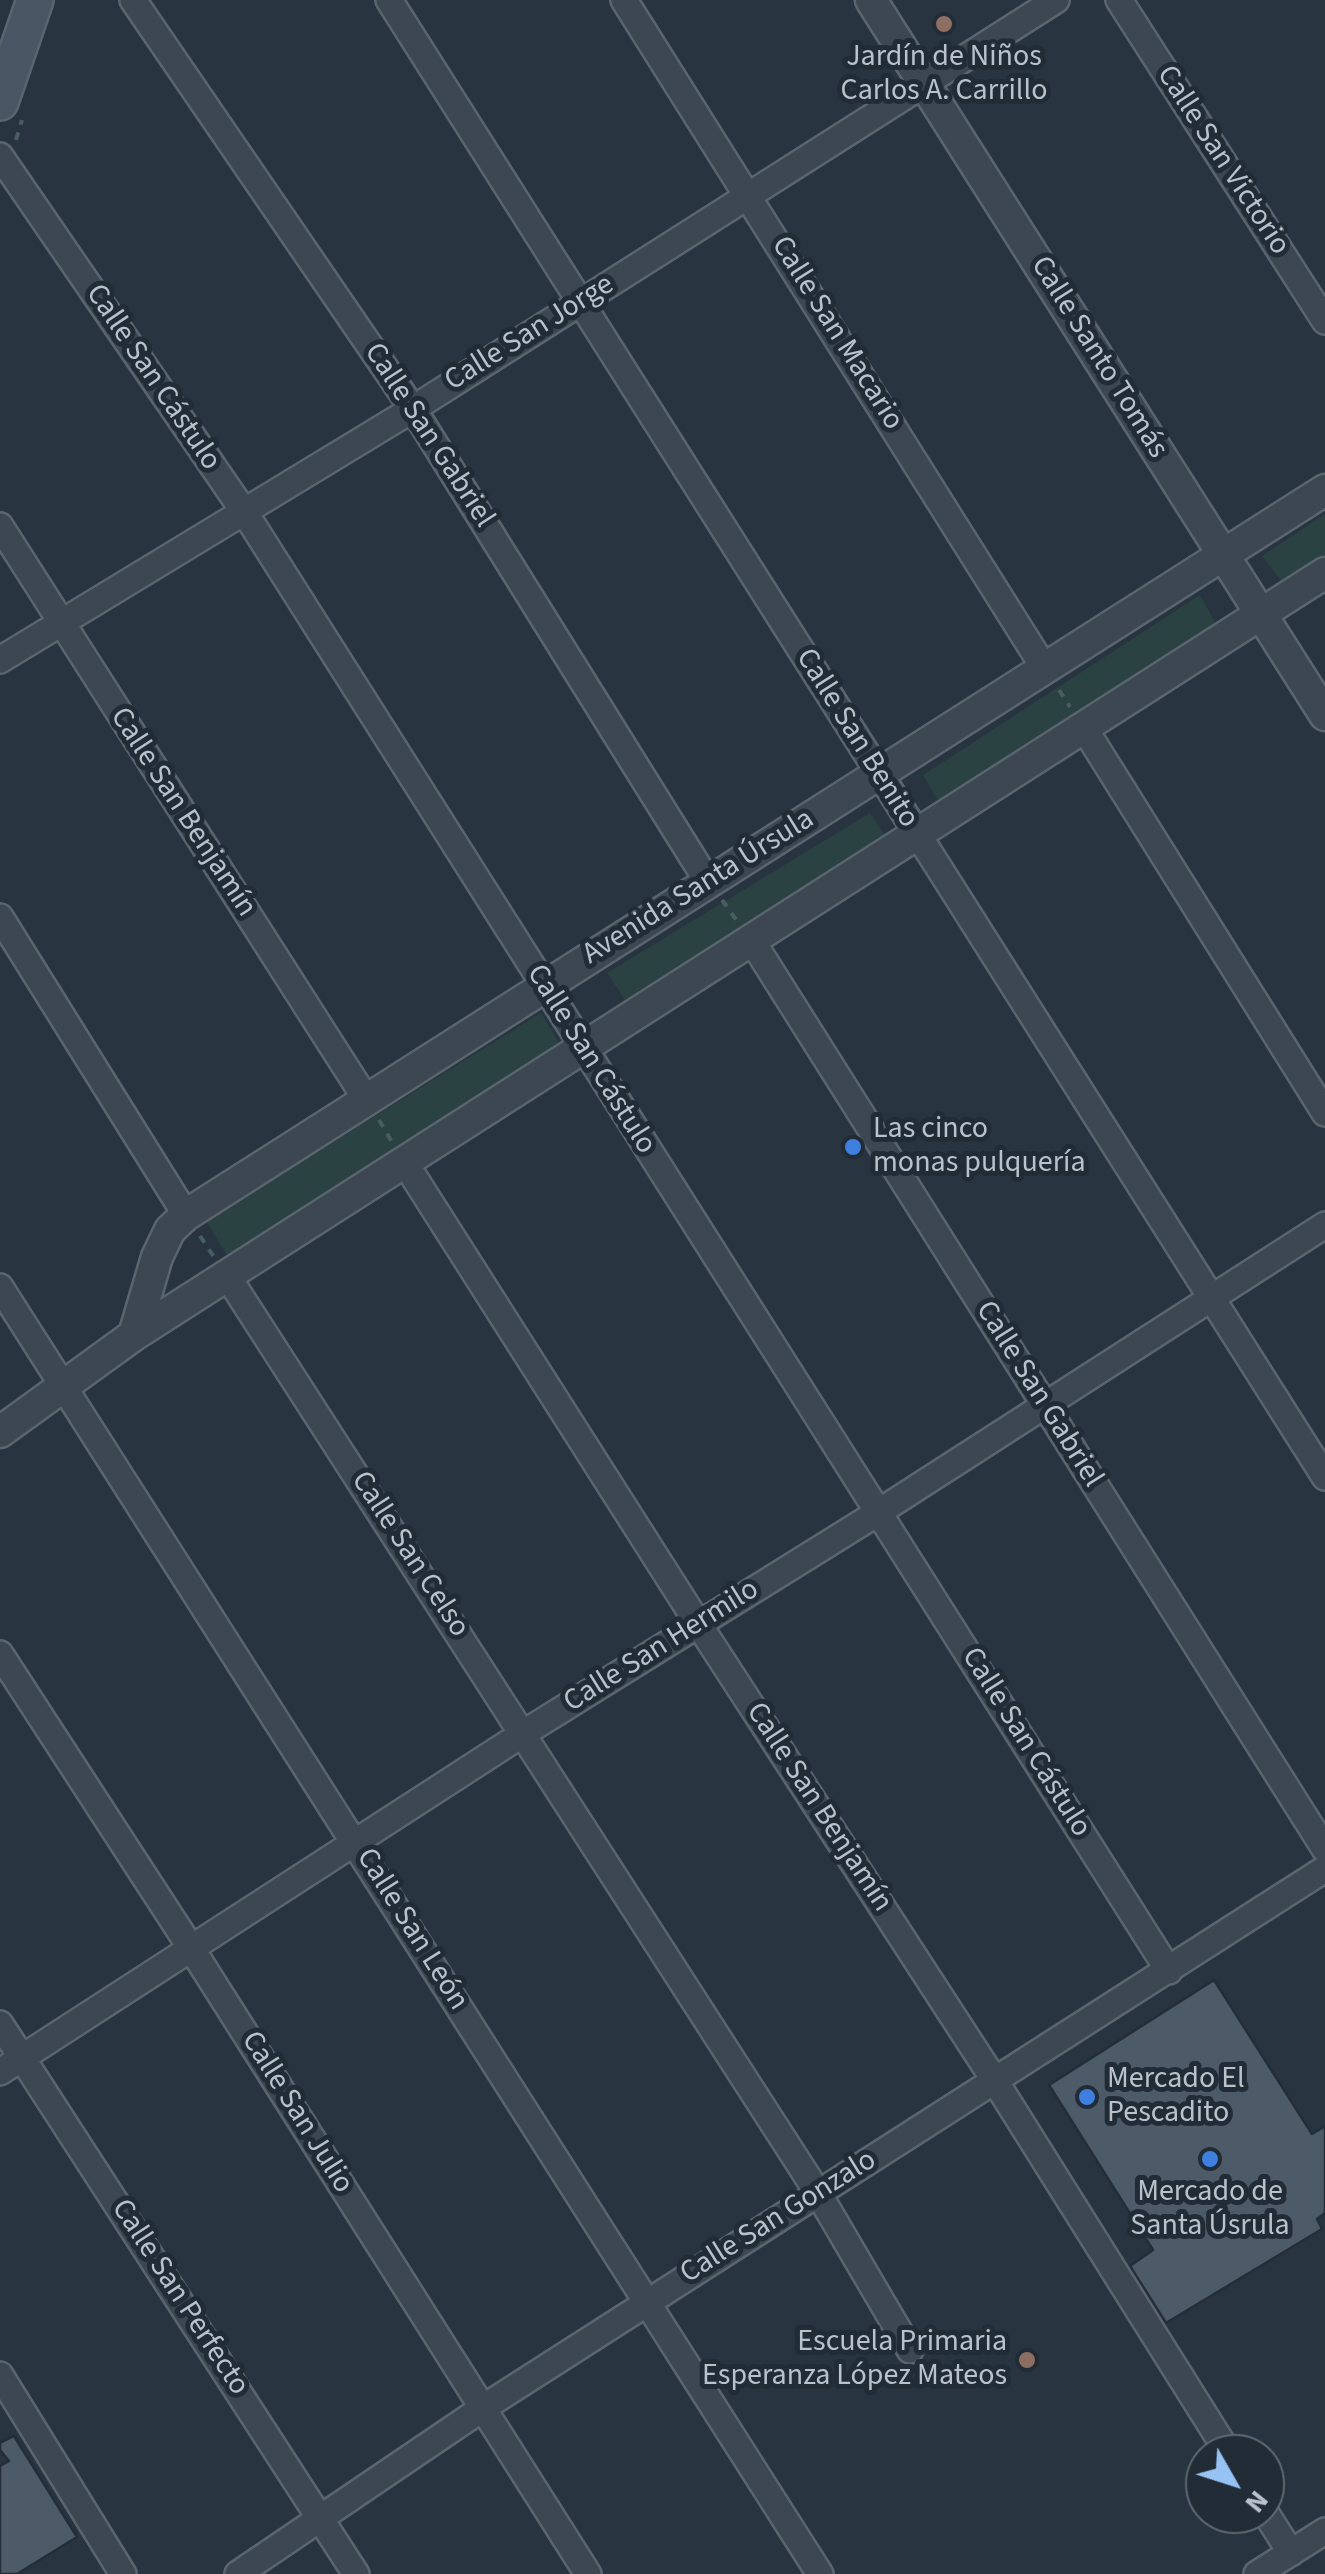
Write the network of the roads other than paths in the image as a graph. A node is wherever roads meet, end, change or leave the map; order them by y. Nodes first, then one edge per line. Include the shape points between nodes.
1 (133, 0) edge
2 (389, 0) edge
3 (624, 0) edge
4 (872, 0) edge
5 (1056, 0) edge
6 (1119, 0) edge
7 (37, 4) edge
8 (925, 83) junction
9 (0, 102) edge
10 (0, 156) edge
11 (749, 196) junction
12 (581, 302) junction
13 (1325, 321) edge
14 (412, 409) junction
15 (1325, 490) edge
16 (245, 513) junction
17 (0, 526) edge
18 (1224, 556) junction
19 (1325, 572) edge
20 (1260, 613) junction
21 (62, 624) junction
22 (0, 660) edge
23 (1045, 668) junction
24 (1325, 716) edge
25 (1084, 728) junction
26 (878, 774) junction
27 (917, 834) junction
28 (708, 882) junction
29 (0, 917) edge
30 (752, 941) junction
31 (544, 987) junction
32 (582, 1048) junction
33 (366, 1099) junction
34 (1325, 1113) edge
35 (405, 1163) junction
36 (186, 1215) junction
37 (1325, 1225) edge
38 (228, 1278) junction
39 (0, 1286) edge
40 (1212, 1298) junction
41 (134, 1335) junction
42 (65, 1388) junction
43 (1046, 1406) junction
44 (0, 1432) edge
45 (1325, 1476) edge
46 (879, 1512) junction
47 (699, 1625) junction
48 (0, 1654) edge
49 (524, 1733) junction
50 (355, 1841) junction
51 (1325, 1849) edge
52 (1325, 1868) edge
53 (191, 1948) junction
54 (1169, 1971) junction
55 (0, 2024) edge
56 (22, 2057) junction
57 (0, 2072) edge
58 (995, 2081) junction
59 (818, 2193) junction
60 (646, 2302) junction
61 (910, 2350) dead end
62 (0, 2375) edge
63 (483, 2408) junction
64 (1216, 2434) edge
65 (320, 2516) junction
66 (1325, 2532) edge
67 (1279, 2534) edge
68 (1291, 2553) junction
69 (122, 2574) edge
70 (238, 2574) edge
71 (356, 2574) edge
72 (588, 2574) edge
73 (820, 2574) edge
74 (1258, 2574) edge

1 - 14 street, Calle San Gabriel
2 - 12 street, Calle San Benito
3 - 11 street, Calle San Macario
4 - 8 street, Calle Santo Tomás
5 - 8 street, Calle San Jorge
6 - 13 street, Calle San Victorio
7 - 9 main road
8 - 11 street, Calle San Jorge
8 - 18 street, Calle Santo Tomás
10 - 16 street, Calle San Cástulo
11 - 12 street, Calle San Jorge
11 - 23 street, Calle San Macario
12 - 14 street, Calle San Jorge
12 - 26 street, Calle San Benito
14 - 16 street, Calle San Jorge
14 - 28 street, Calle San Gabriel
15 - 18 street, Avenida Santa Úrsula
16 - 21 street, Calle San Jorge
16 - 31 street, Calle San Cástulo
17 - 21 street, Calle San Benjamín
18 - 20 street, Calle Santo Tomás
18 - 23 street, Avenida Santa Úrsula
19 - 20 street
20 - 24 street, Calle Santo Tomás
20 - 25 street
21 - 22 street, Calle San Jorge
21 - 33 street, Calle San Benjamín
23 - 26 street, Avenida Santa Úrsula
25 - 27 street
25 - 34 street
26 - 27 street, Calle San Benito
26 - 28 street, Avenida Santa Úrsula
27 - 30 street
27 - 40 street, Calle San Benito
28 - 31 street, Avenida Santa Úrsula
29 - 36 street
30 - 32 street
30 - 43 street, Calle San Gabriel
31 - 32 street, Calle San Cástulo
31 - 33 street, Avenida Santa Úrsula
32 - 35 street
32 - 46 street, Calle San Cástulo
33 - 36 street, Avenida Santa Úrsula
35 - 38 street
35 - 47 street, Calle San Benjamín
36 - 41 street, Avenida Santa Úrsula via 157,1257
37 - 40 street, Calle San Hermilo
38 - 41 street
38 - 49 street, Calle San Celso
39 - 42 street, Calle San León
40 - 43 street, Calle San Hermilo
40 - 45 street, Calle San Benito
41 - 42 street
42 - 44 street
42 - 50 street, Calle San León
43 - 46 street, Calle San Hermilo
43 - 51 street, Calle San Gabriel
46 - 47 street, Calle San Hermilo
46 - 54 street, Calle San Cástulo
47 - 49 street, Calle San Hermilo
47 - 58 street, Calle San Benjamín
48 - 53 street, Calle San Julio
49 - 50 street, Calle San Hermilo
49 - 59 street, Calle San Celso
50 - 53 street, Calle San Hermilo
50 - 60 street, Calle San León
52 - 54 street, Calle San Gonzalo
53 - 56 street, Calle San Hermilo
53 - 63 street, Calle San Julio
54 - 58 street, Calle San Gonzalo
55 - 56 street, Calle San Perfecto
56 - 57 street, Calle San Hermilo
56 - 65 street, Calle San Perfecto
58 - 59 street, Calle San Gonzalo
58 - 64 street, Calle San Benjamín
59 - 60 street, Calle San Gonzalo
59 - 61 street, Calle San Celso
60 - 63 street, Calle San Gonzalo
60 - 73 street, Calle San León
62 - 69 street
63 - 65 street, Calle San Gonzalo
63 - 72 street, Calle San Julio
65 - 70 street, Calle San Gonzalo
65 - 71 street, Calle San Perfecto
66 - 68 street
67 - 68 street
68 - 74 street

